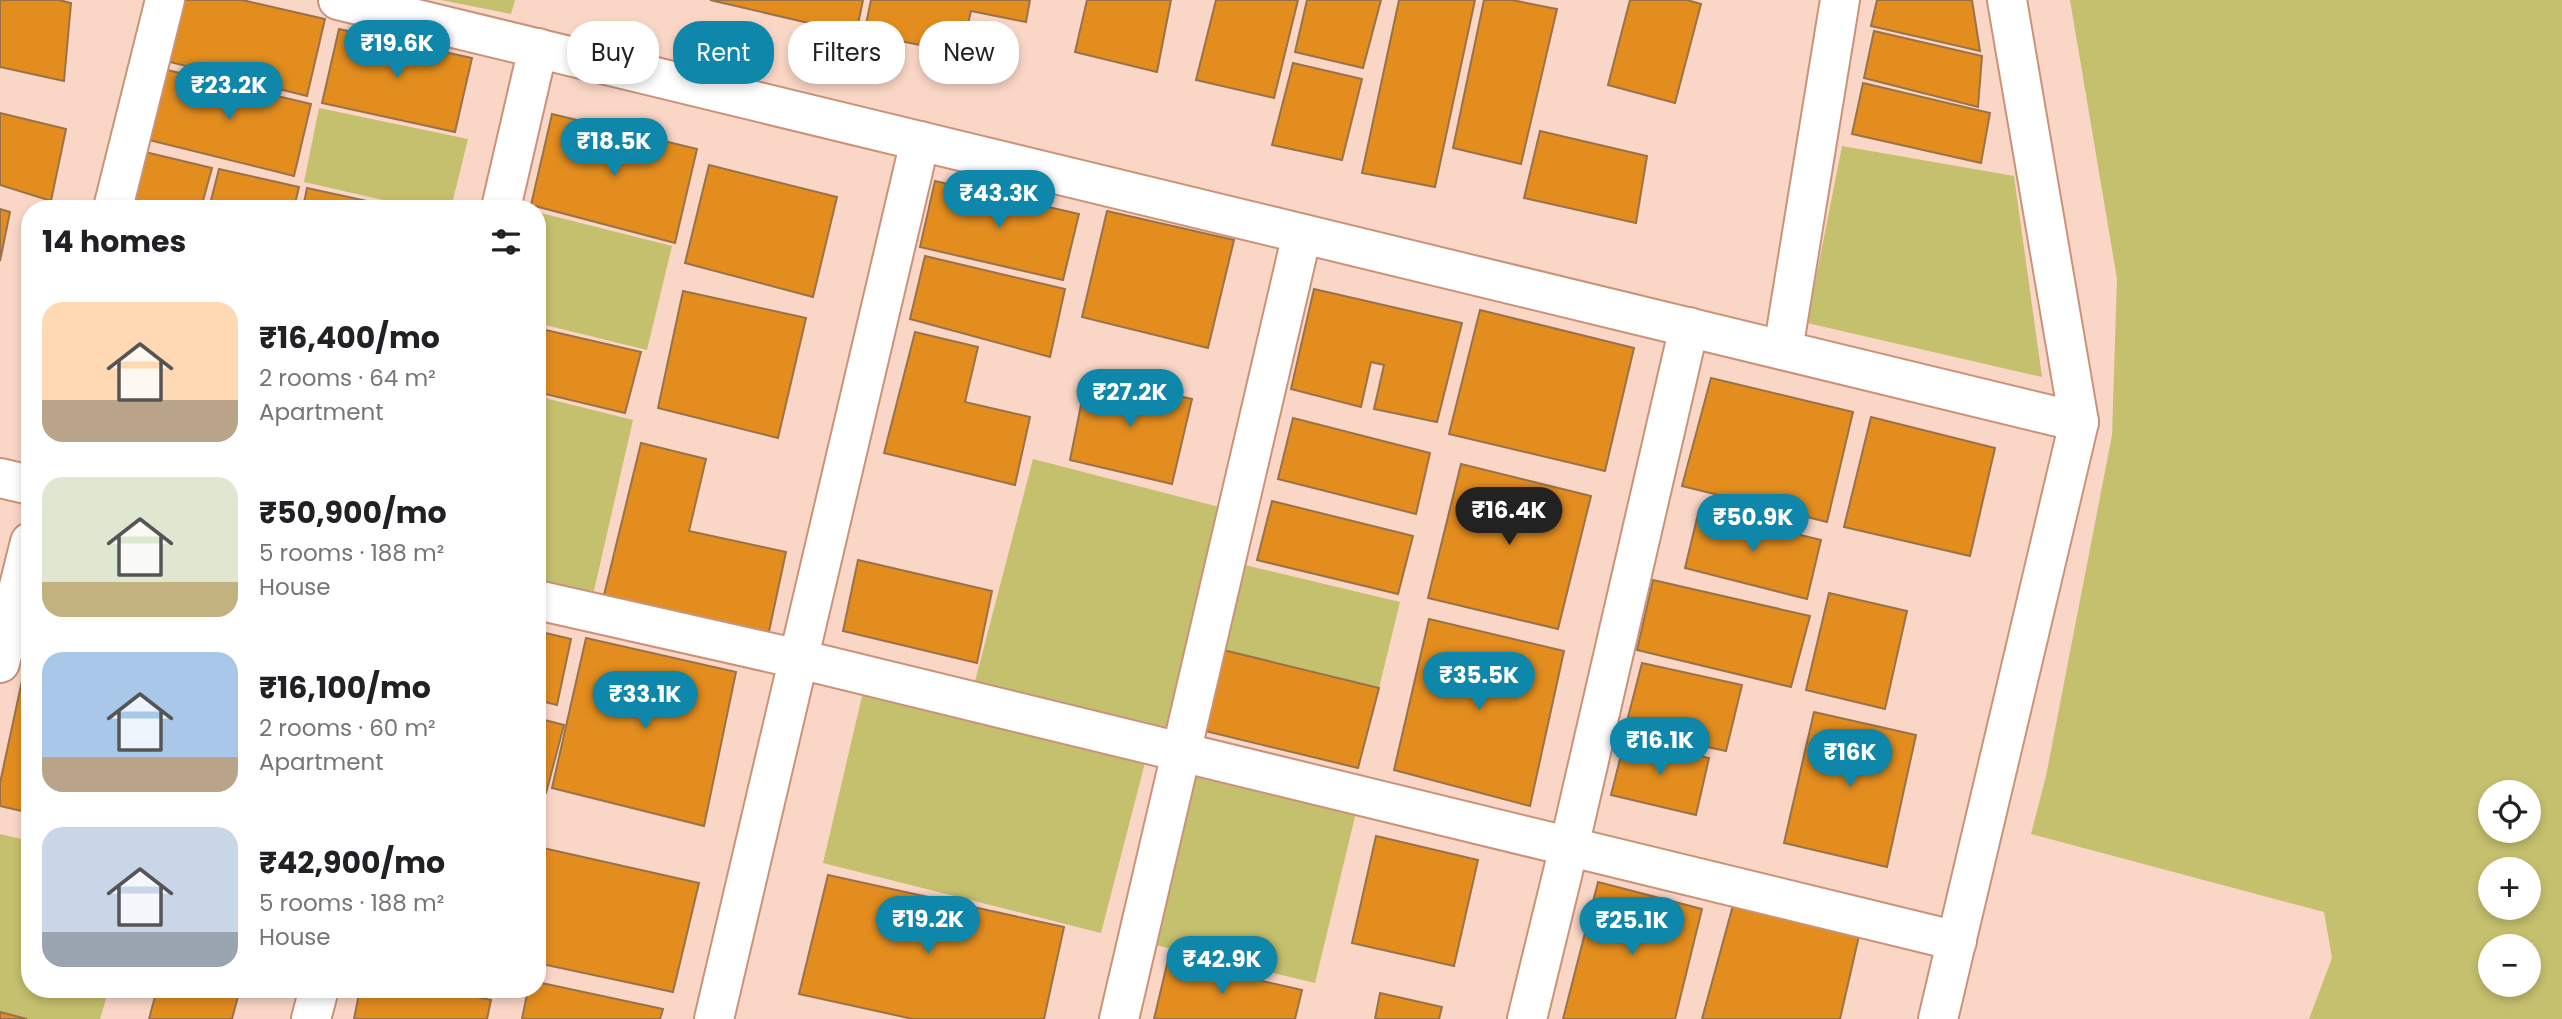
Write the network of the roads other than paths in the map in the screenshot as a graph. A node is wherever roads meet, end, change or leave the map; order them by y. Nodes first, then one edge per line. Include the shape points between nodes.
1 (165, 0) edge
2 (338, 0) edge
3 (1840, 0) edge
4 (2007, 0) edge
5 (538, 48) junction
6 (920, 141) junction
7 (115, 200) edge
8 (503, 200) edge
9 (1302, 234) junction
10 (1689, 327) junction
11 (1783, 350) junction
12 (2079, 422) junction
13 (0, 478) edge
14 (21, 483) edge
15 (21, 578) edge
16 (546, 602) edge
17 (799, 659) junction
18 (0, 663) edge
19 (1182, 752) junction
20 (1569, 847) junction
21 (1957, 942) junction
22 (316, 998) edge
23 (312, 1019) edge
24 (714, 1019) edge
25 (1119, 1019) edge
26 (1527, 1019) edge
27 (1938, 1019) edge

1 - 7 street
2 - 5 street
3 - 11 street
4 - 12 street
5 - 6 street
5 - 8 street
6 - 9 street
6 - 17 street
9 - 10 street
9 - 19 street
10 - 11 street
10 - 20 street
11 - 12 street
12 - 21 street
13 - 14 street
15 - 18 street
16 - 17 street
17 - 19 street
17 - 24 street
19 - 20 street
19 - 25 street
20 - 21 street
20 - 26 street
21 - 27 street
22 - 23 street

